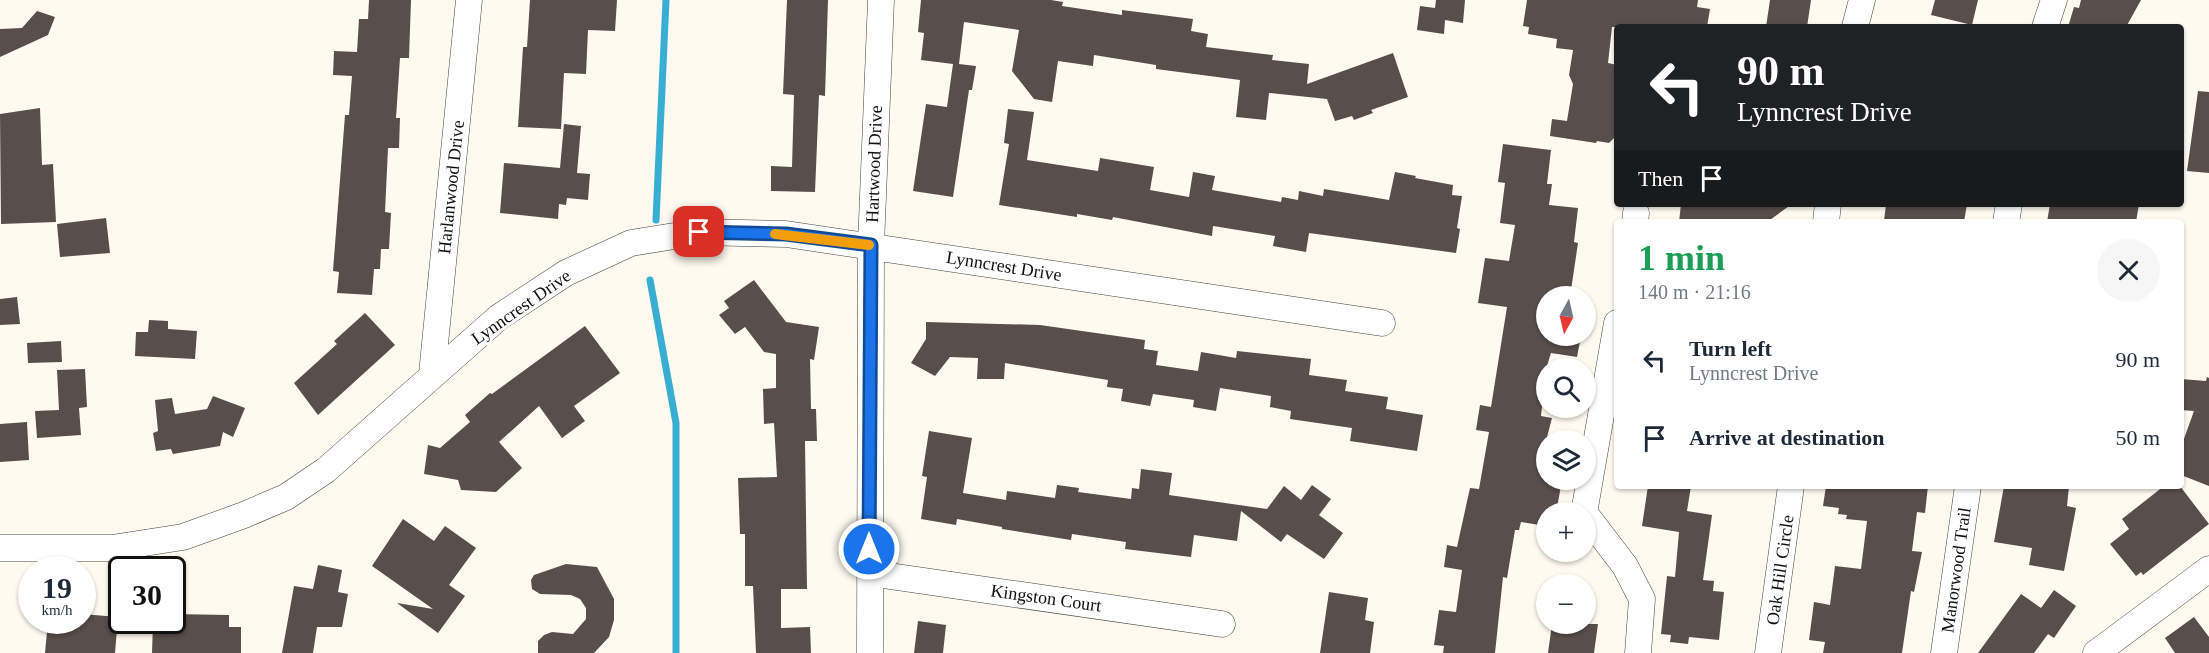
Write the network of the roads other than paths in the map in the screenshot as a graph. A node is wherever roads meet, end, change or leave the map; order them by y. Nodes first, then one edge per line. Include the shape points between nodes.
1 (469, 0) edge
2 (881, 0) edge
3 (1862, 0) edge
4 (2054, 0) edge
5 (1857, 24) edge
6 (2046, 24) edge
7 (871, 245) junction
8 (1382, 323) dead end
9 (1614, 341) edge
10 (432, 374) junction
11 (1791, 489) edge
12 (1968, 489) edge
13 (1587, 502) edge
14 (1596, 528) edge
15 (0, 548) edge
16 (2209, 569) edge
17 (869, 573) junction
18 (1222, 624) dead end
19 (870, 653) edge
20 (1638, 653) edge
21 (1768, 653) edge
22 (1944, 653) edge
23 (2096, 653) edge

1 - 10 street, Harlanwood Drive
2 - 7 street, Hartwood Drive
3 - 5 street
4 - 6 street
7 - 8 street, Lynncrest Drive
7 - 10 street, Lynncrest Drive via 786,234 699,232 631,243 556,279 499,317
7 - 17 street, Hartwood Drive
9 - 13 street
10 - 15 street, Lynncrest Drive via 326,470 286,497 244,515 183,537 112,548
11 - 21 street, Oak Hill Circle
12 - 22 street, Manorwood Trail
14 - 20 street via 1625,566 1642,599
16 - 23 street
17 - 18 street, Kingston Court
17 - 19 street, Hartwood Drive

